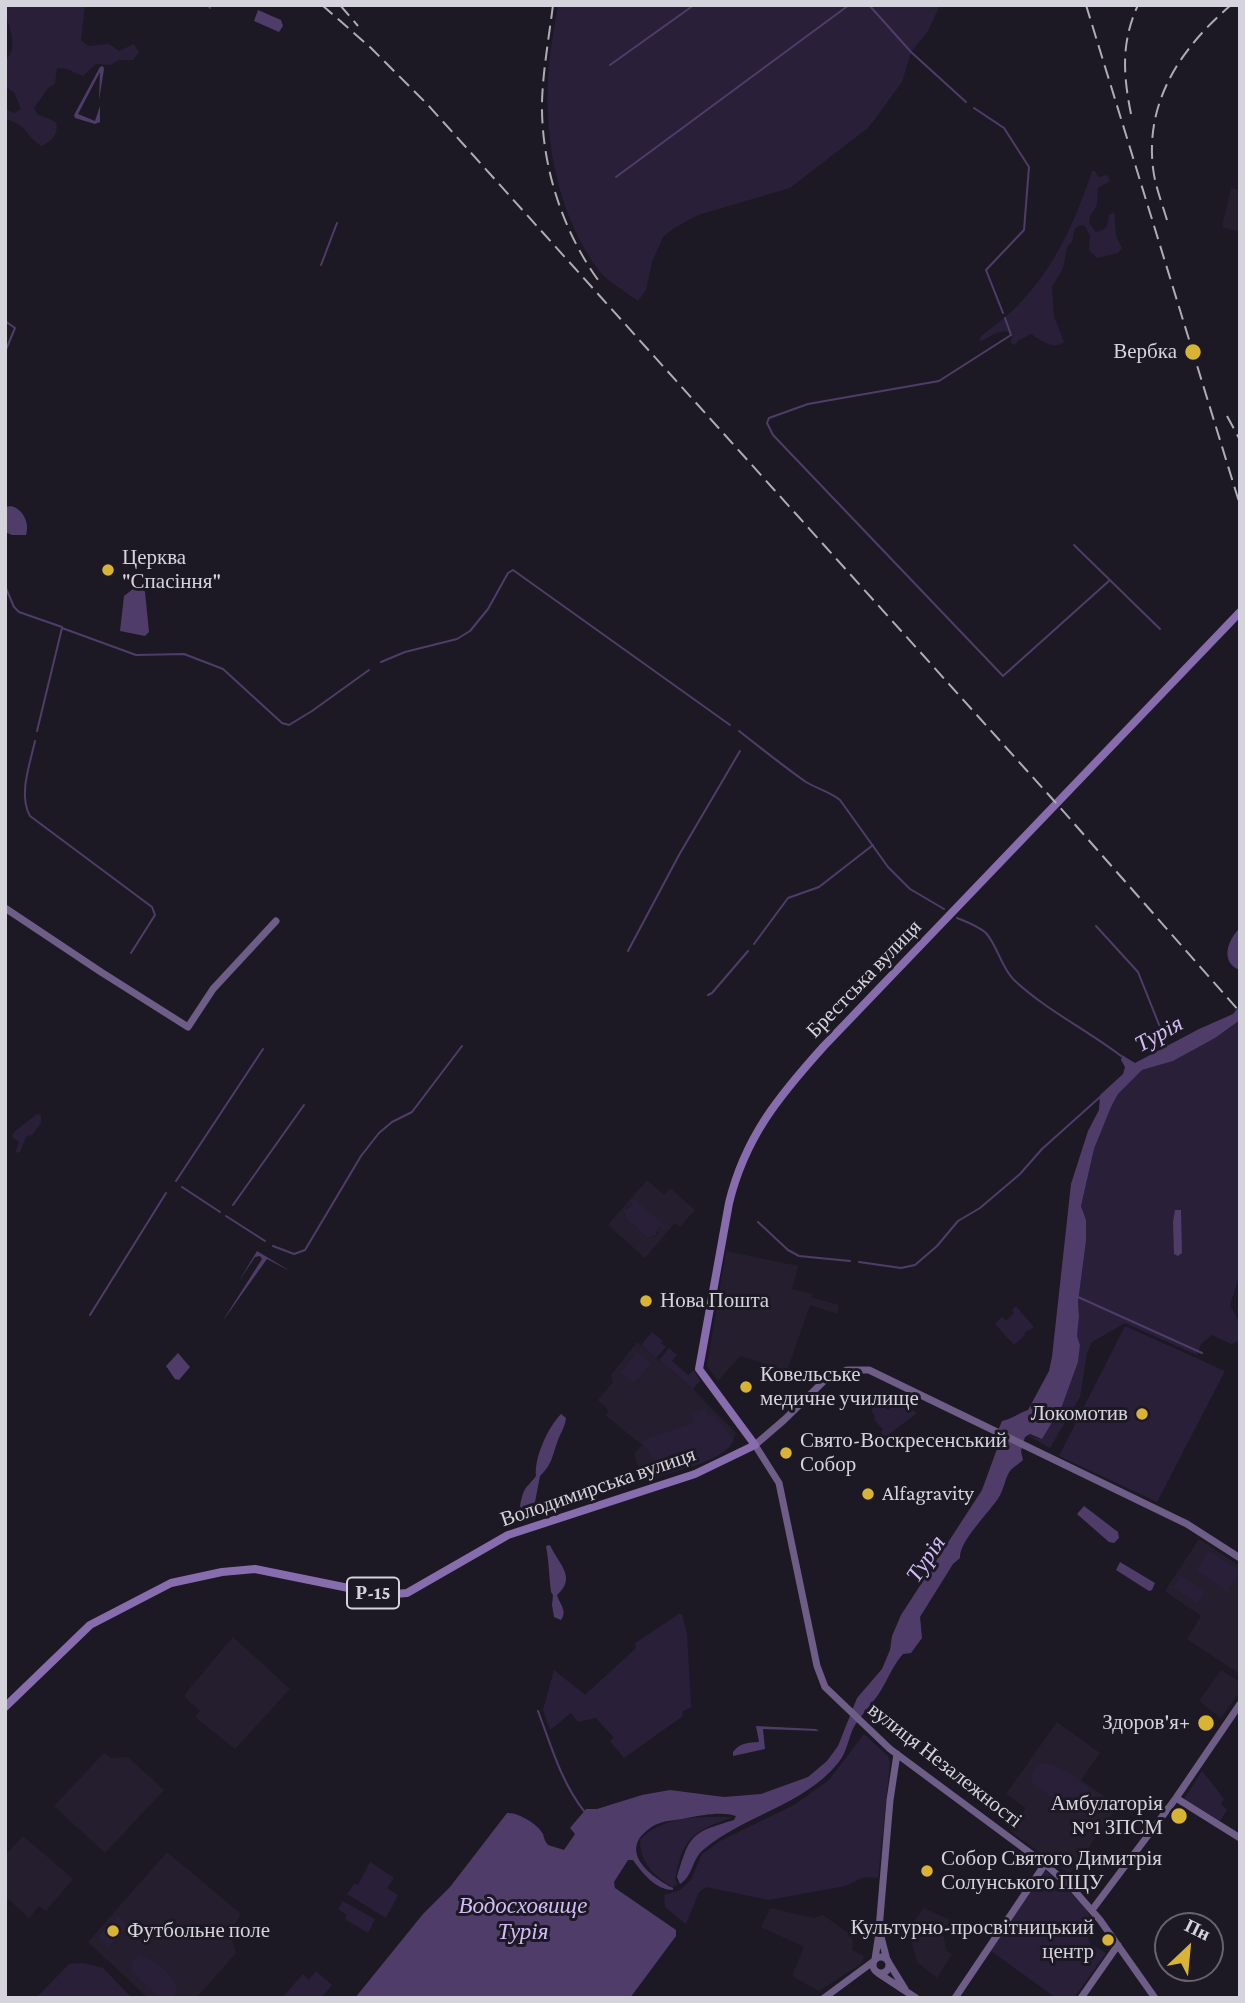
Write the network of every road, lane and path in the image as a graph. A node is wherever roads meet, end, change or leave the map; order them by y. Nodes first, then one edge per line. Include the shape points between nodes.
1 (1240, 612) edge
2 (5, 908) edge
3 (276, 921) dead end
4 (755, 1445) junction
5 (1240, 1558) edge
6 (1240, 1704) edge
7 (5, 1707) edge
8 (897, 1754) junction
9 (1176, 1798) junction
10 (1240, 1838) edge
11 (1045, 1864) junction
12 (1092, 1910) junction
13 (880, 1929) junction
14 (1118, 1945) junction
15 (875, 1960) junction
16 (887, 1961) junction
17 (862, 1970) junction
18 (876, 1972) junction
19 (907, 1992) junction
20 (824, 1998) edge
21 (916, 1998) edge
22 (956, 1998) edge
23 (1081, 1998) edge
24 (1155, 1998) edge

1 - 4 main road, Брестська вулиця via 824,1046 782,1092 751,1140 729,1203 699,1369
2 - 3 street via 188,1027 213,989
4 - 5 street via 824,1381 838,1373 869,1370 1187,1524
4 - 7 main road, Володимирська вулиця / Р-15 via 695,1474 508,1535 407,1593 383,1595 255,1569 171,1583 90,1625
4 - 8 street, вулиця Незалежності via 779,1483 819,1677 830,1693
6 - 9 street
8 - 11 street, вулиця Незалежності
8 - 13 street
9 - 10 street
9 - 12 street
11 - 12 street, вулиця Незалежності
11 - 22 street
12 - 14 street, вулиця Незалежності
13 - 15 street
13 - 16 street
14 - 23 street
14 - 24 street, вулиця Незалежності
15 - 16 street via 883,1957
15 - 17 street
15 - 18 street
16 - 18 street via 885,1972
16 - 19 street
17 - 18 street
17 - 20 street
18 - 19 street
19 - 21 street

